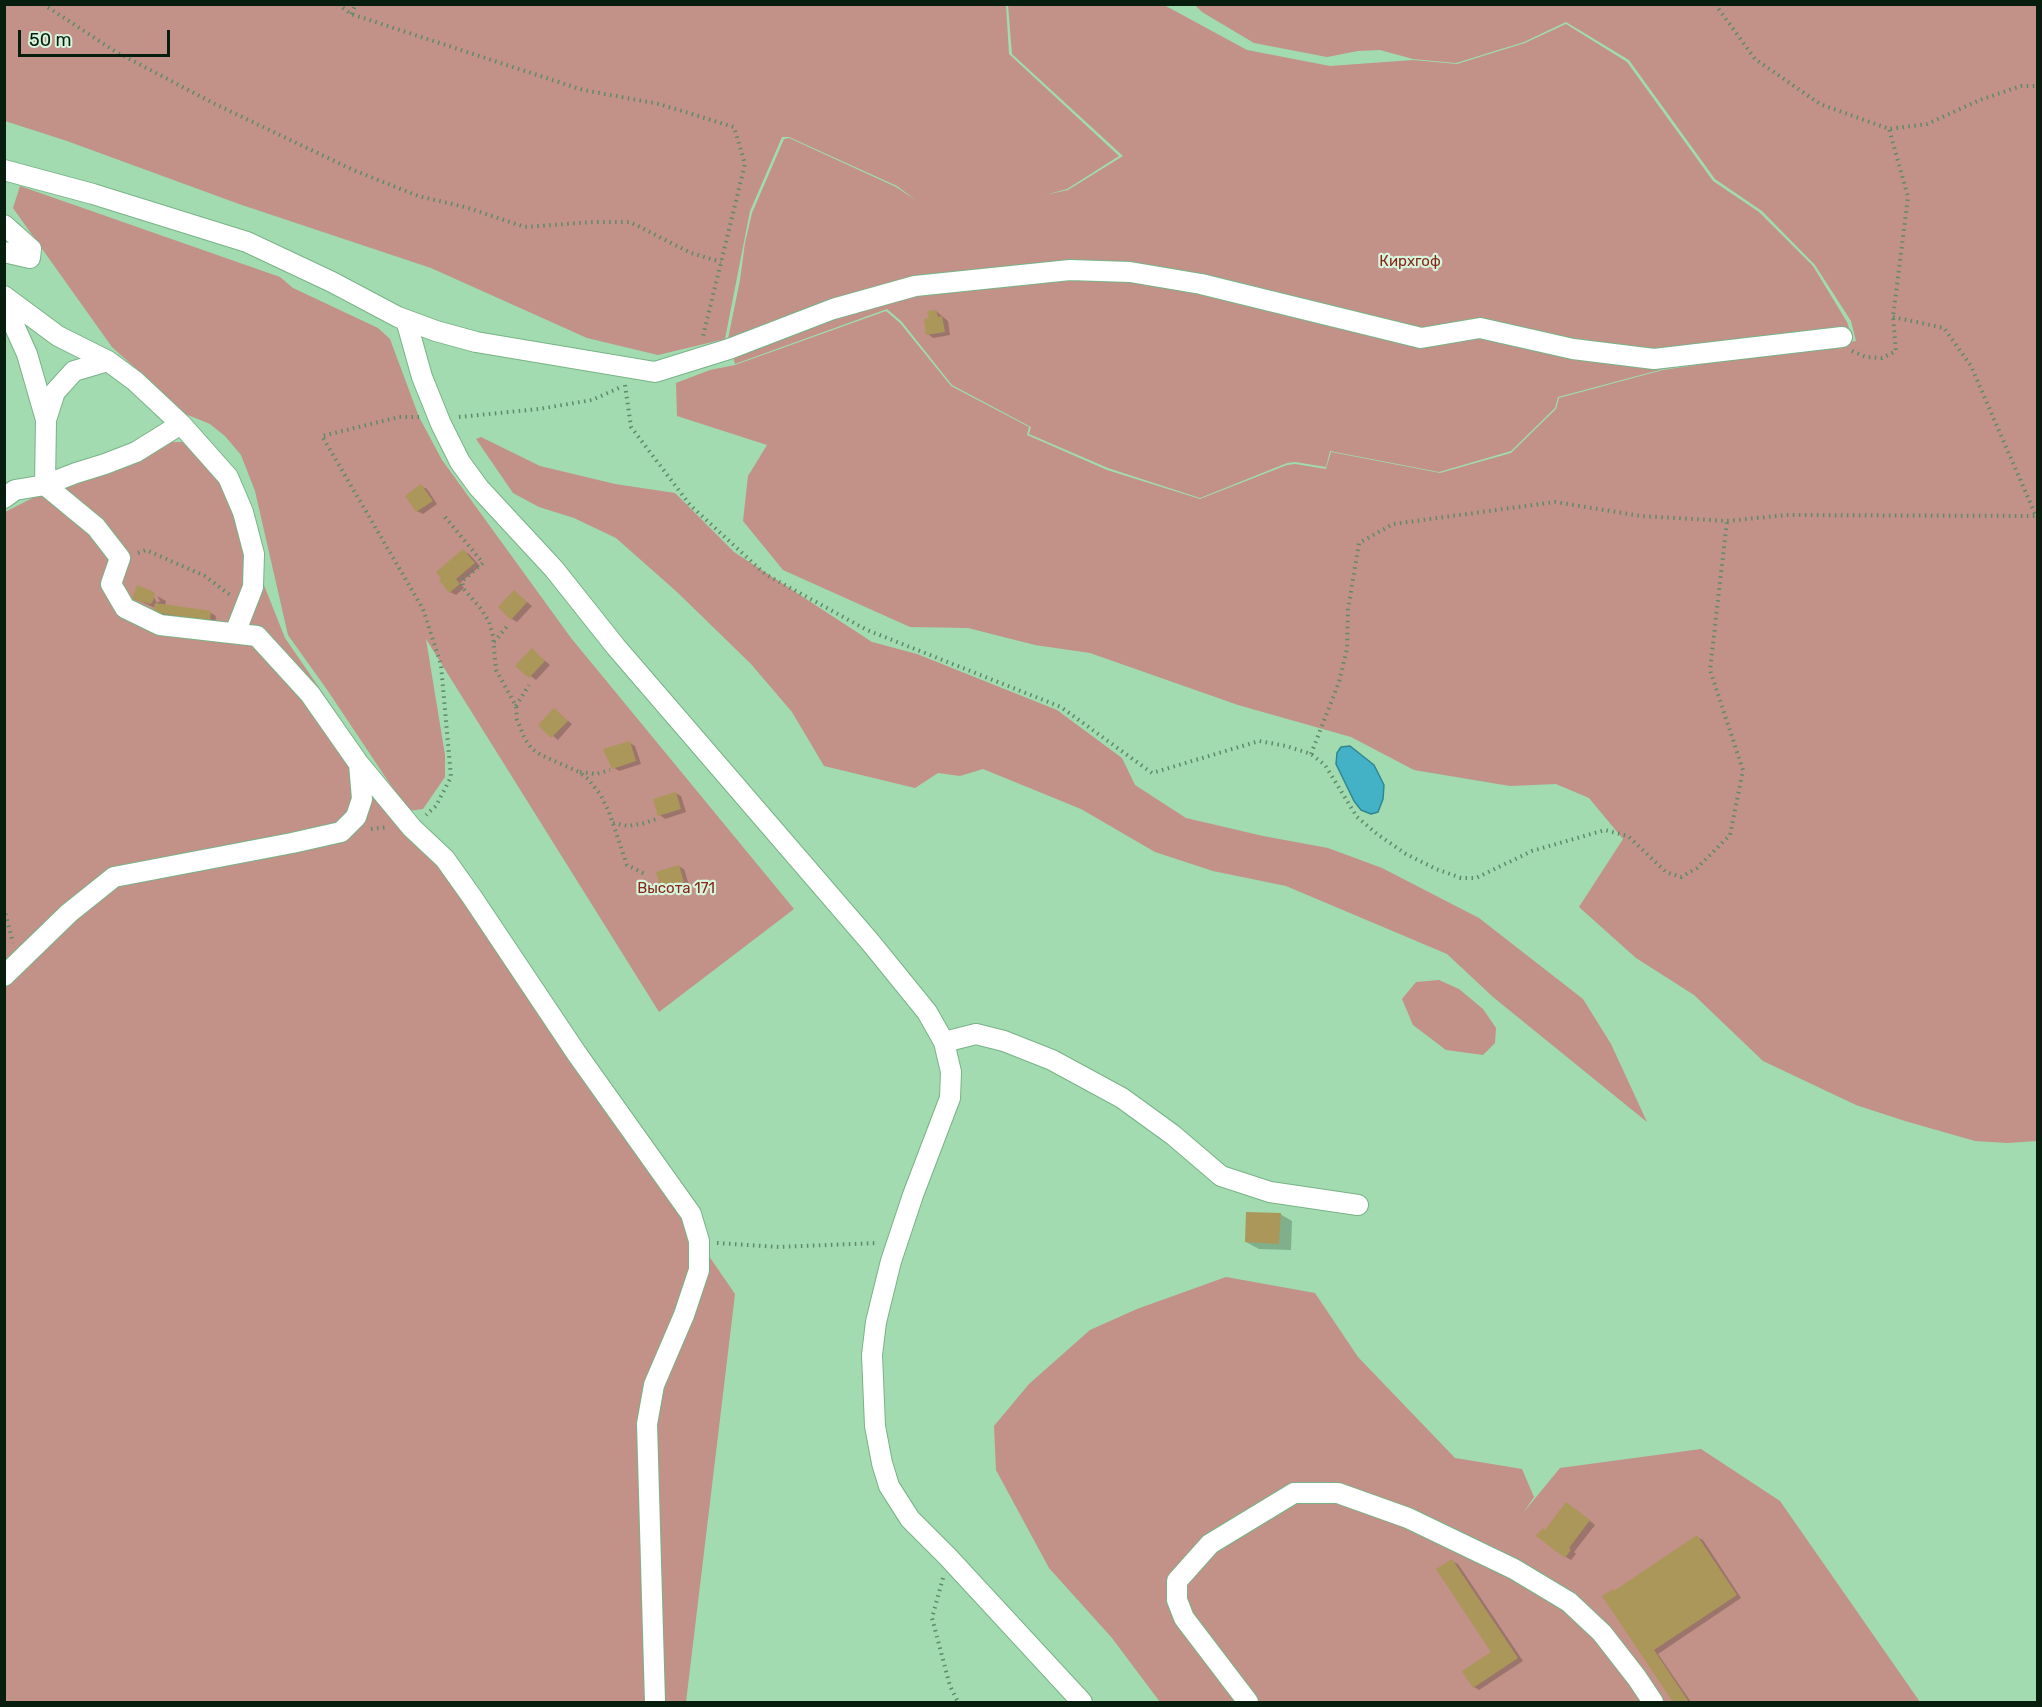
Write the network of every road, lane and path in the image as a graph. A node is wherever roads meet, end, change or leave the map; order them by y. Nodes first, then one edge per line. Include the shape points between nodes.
1 (43, 4) edge
2 (338, 4) edge
3 (356, 4) edge
4 (1715, 4) edge
5 (351, 14) junction
6 (2037, 86) edge
7 (1889, 129) junction
8 (4, 170) edge
9 (4, 225) edge
10 (4, 252) edge
11 (721, 262) junction
12 (4, 296) edge
13 (4, 303) edge
14 (1893, 316) junction
15 (406, 320) junction
16 (1842, 337) joint
17 (698, 358) junction
18 (108, 362) junction
19 (622, 366) junction
20 (655, 372) junction
21 (429, 418) junction
22 (46, 420) junction
23 (181, 424) junction
24 (45, 485) junction
25 (4, 498) edge
26 (2037, 516) edge
27 (445, 517) dead end
28 (1727, 521) junction
29 (120, 558) junction
30 (509, 624) dead end
31 (238, 628) junction
32 (493, 643) junction
33 (529, 685) dead end
34 (516, 706) junction
35 (1311, 754) junction
36 (358, 764) junction
37 (610, 770) dead end
38 (579, 772) junction
39 (656, 819) dead end
40 (613, 823) junction
41 (412, 828) junction
42 (341, 832) junction
43 (647, 875) dead end
44 (4, 908) edge
45 (11, 969) edge
46 (944, 1042) junction
47 (1358, 1205) dead end
48 (699, 1241) junction
49 (899, 1241) junction
50 (948, 1557) junction
51 (655, 1702) edge
52 (958, 1702) edge
53 (1082, 1702) edge
54 (1248, 1702) edge
55 (1653, 1702) edge

1 - 11 path via 116,52 215,104 351,169 418,196 525,226 630,222 691,253
2 - 5 path
3 - 5 path
4 - 7 path via 1755,59 1820,104
5 - 11 path via 583,90 659,104 734,127 745,164
6 - 7 path via 2021,86 1980,100 1928,124
7 - 14 path via 1908,197
8 - 15 street via 247,242
9 - 10 street via 31,249 30,258
11 - 17 path
12 - 18 street via 58,336
13 - 22 street via 27,354
14 - 16 path via 1896,351 1882,358 1866,357 1845,347
14 - 26 path via 1944,327 1971,366
15 - 19 street via 476,342
15 - 21 street
16 - 17 street via 1654,359 1573,349 1480,328 1421,338 1201,284 1130,272 1070,270 915,286 833,309
17 - 20 street
18 - 22 street via 74,371 55,392
18 - 23 street
19 - 20 street
19 - 35 path via 631,427 690,505 765,574 867,630 1061,707 1152,773 1259,741
20 - 21 path via 592,400 539,409
21 - 41 path via 399,417 322,436 423,609 441,665 451,777 436,806
21 - 46 street via 479,488 554,569 616,647 871,943 927,1012
22 - 24 street
23 - 24 street via 136,452
23 - 31 street via 228,477 243,512 254,554 253,587
24 - 25 street via 15,490
24 - 29 street via 96,527
26 - 28 path via 1787,515
27 - 32 path via 483,563 462,581 463,588 489,622
28 - 35 path via 1641,516 1555,502 1393,524 1367,538 1359,543 1353,572 1347,649 1339,682
28 - 35 path via 1710,670 1743,770 1730,835 1697,868 1681,877 1666,872 1628,836 1605,830 1532,851 1476,878 1461,878 1406,854 1377,834 1357,817 1325,765
29 - 31 path via 146,550 205,576 231,595
29 - 31 street via 111,584 125,608 159,625
30 - 32 path
31 - 36 street via 256,636 310,694
32 - 34 path via 496,670
33 - 34 path
34 - 38 path via 521,729 532,749
36 - 41 street
36 - 42 street via 362,798 356,818
37 - 38 path via 596,774
38 - 40 path via 600,794
39 - 40 path via 628,826
40 - 43 path via 627,865
41 - 42 path via 392,826
41 - 48 street via 445,859 472,897 691,1214
42 - 45 street via 114,877 69,913
44 - 45 path
46 - 47 street via 976,1034 1052,1060 1122,1098 1221,1176 1270,1192
46 - 49 street via 951,1072 950,1098
48 - 49 path via 779,1247
48 - 51 street via 699,1270 654,1385 647,1424
49 - 50 street via 876,1322 872,1356 875,1426 882,1463 898,1503
50 - 52 path via 932,1618
50 - 53 street
54 - 55 street via 1184,1618 1177,1600 1177,1581 1210,1544 1294,1493 1338,1493 1408,1518 1514,1569 1569,1602 1602,1634

